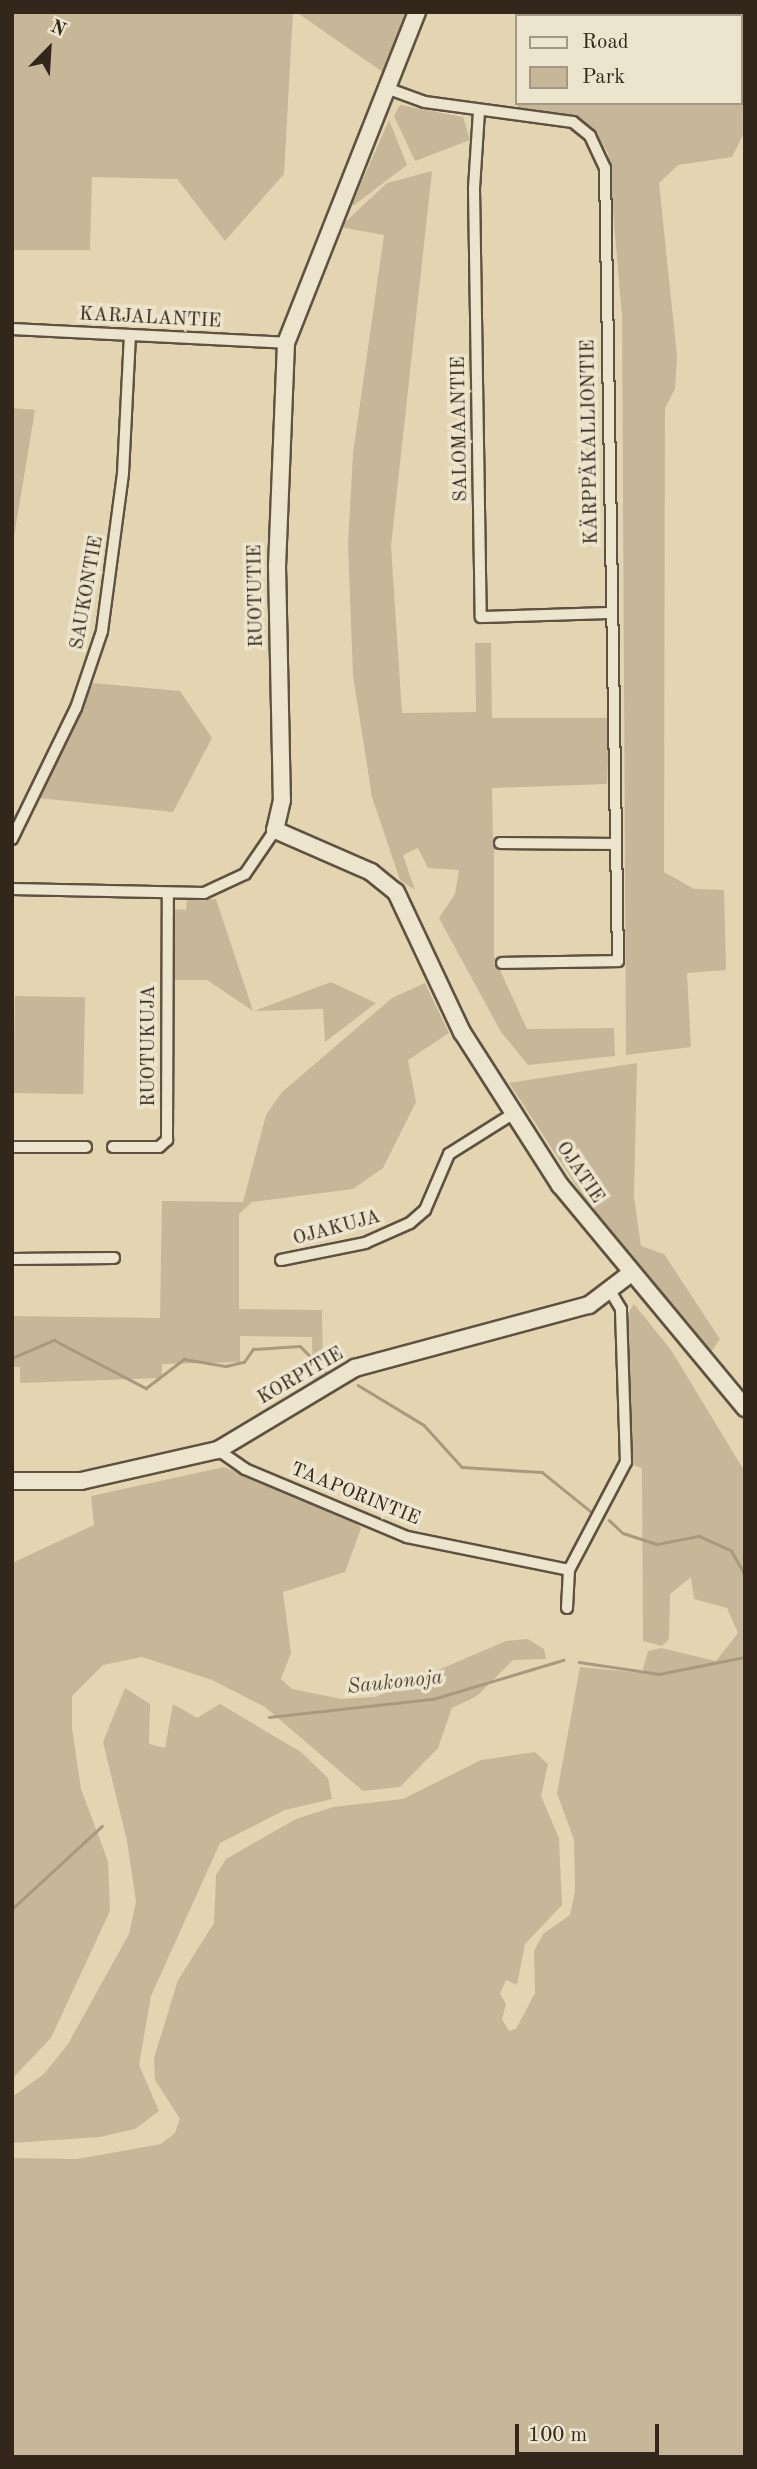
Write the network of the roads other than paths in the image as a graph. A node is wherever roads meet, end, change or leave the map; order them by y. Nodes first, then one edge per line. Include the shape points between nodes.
1 (417, 12) edge
2 (389, 89) junction
3 (480, 111) junction
4 (12, 330) edge
5 (130, 336) junction
6 (286, 343) junction
7 (611, 613) junction
8 (275, 830) junction
9 (12, 839) edge
10 (500, 844) dead end
11 (613, 844) junction
12 (12, 889) edge
13 (168, 894) junction
14 (502, 964) dead end
15 (514, 1114) junction
16 (12, 1147) edge
17 (86, 1147) dead end
18 (113, 1147) dead end
19 (114, 1258) dead end
20 (12, 1259) edge
21 (281, 1261) dead end
22 (631, 1273) junction
23 (610, 1291) junction
24 (745, 1408) edge
25 (218, 1450) junction
26 (12, 1482) edge
27 (569, 1570) junction
28 (567, 1608) dead end

1 - 2 street, RUOTUTIE
2 - 3 street, KÄRPPÄKALLIONTIE
2 - 6 street, RUOTUTIE
3 - 7 street, KÄRPPÄKALLIONTIE via 573,122 590,135 605,169
3 - 7 street, SALOMAANTIE via 474,189 481,617
4 - 5 street, KARJALANTIE
5 - 6 street, KARJALANTIE
5 - 9 street, SAUKONTIE via 123,473 102,631 76,708
6 - 8 street, RUOTUTIE via 277,566 282,800
7 - 11 street, KÄRPPÄKALLIONTIE
8 - 13 street, RUOTUTIE via 258,860 232,884
8 - 15 street, OJATIE via 371,872 396,892 462,1032
10 - 11 street
11 - 14 street, KÄRPPÄKALLIONTIE via 618,961
12 - 13 street, RUOTUTIE
13 - 18 street, RUOTUKUJA via 167,1140 159,1147
15 - 21 street, OJAKUJA via 449,1154 425,1210 410,1223 365,1243
15 - 22 street, OJATIE via 579,1213
16 - 17 street
19 - 20 street
22 - 23 street
22 - 24 street, OJATIE
23 - 25 street, KORPITIE via 589,1306 355,1368
23 - 27 street via 621,1309 626,1462
25 - 26 street, KORPITIE via 81,1481
25 - 27 street, TAAPORINTIE via 245,1469 407,1537
27 - 28 street

